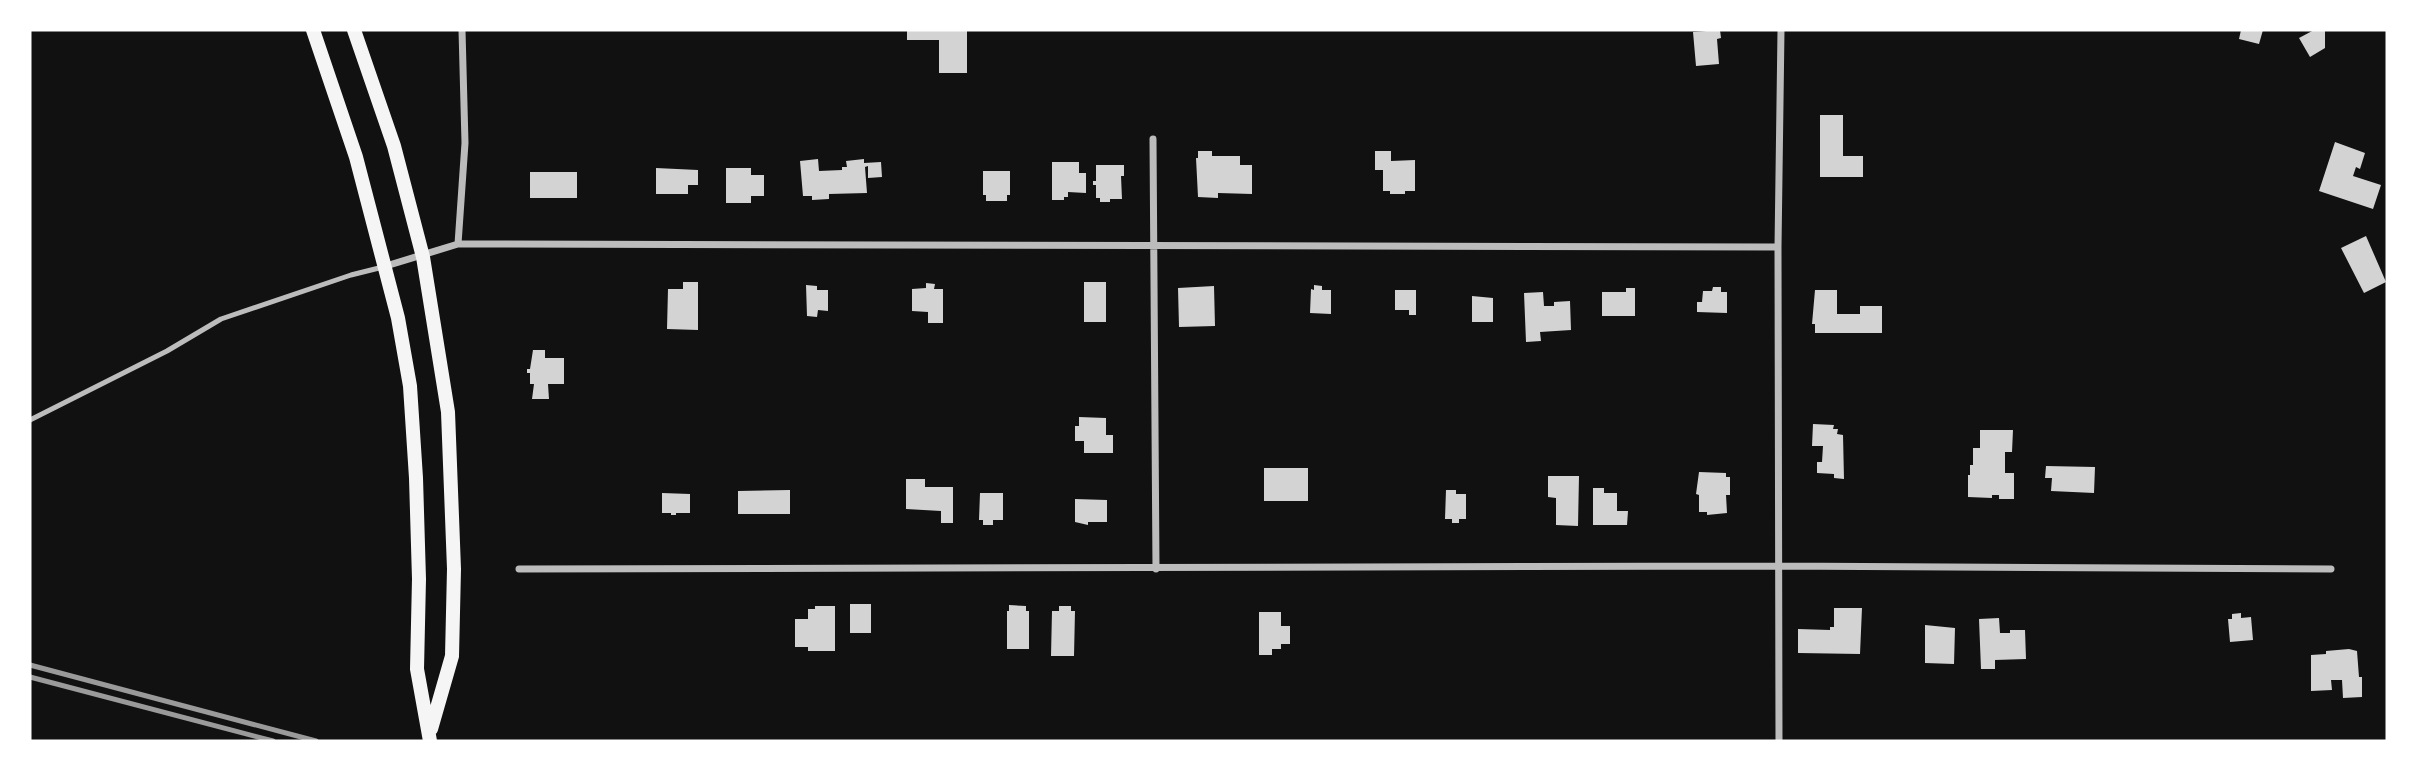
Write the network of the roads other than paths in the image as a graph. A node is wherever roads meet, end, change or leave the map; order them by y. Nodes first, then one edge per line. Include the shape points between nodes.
1 (313, 30) edge
2 (354, 30) edge
3 (461, 30) edge
4 (1781, 30) edge
5 (1153, 139) dead end
6 (458, 244) junction
7 (1153, 247) junction
8 (1778, 247) junction
9 (423, 257) junction
10 (386, 266) junction
11 (30, 420) edge
12 (1778, 566) junction
13 (519, 569) dead end
14 (1156, 569) junction
15 (2331, 569) dead end
16 (430, 738) edge
17 (1779, 741) edge

1 - 10 main road via 356,157
2 - 9 main road via 394,146
3 - 6 street via 465,144
4 - 8 street
5 - 7 street
6 - 7 street
6 - 9 street
7 - 8 street
7 - 14 street
8 - 12 street
9 - 10 street
9 - 16 main road via 448,412 454,569 452,656
10 - 11 lane via 221,319
10 - 16 main road via 410,386 419,579 418,668
12 - 14 street
12 - 15 street
12 - 17 street
13 - 14 street

